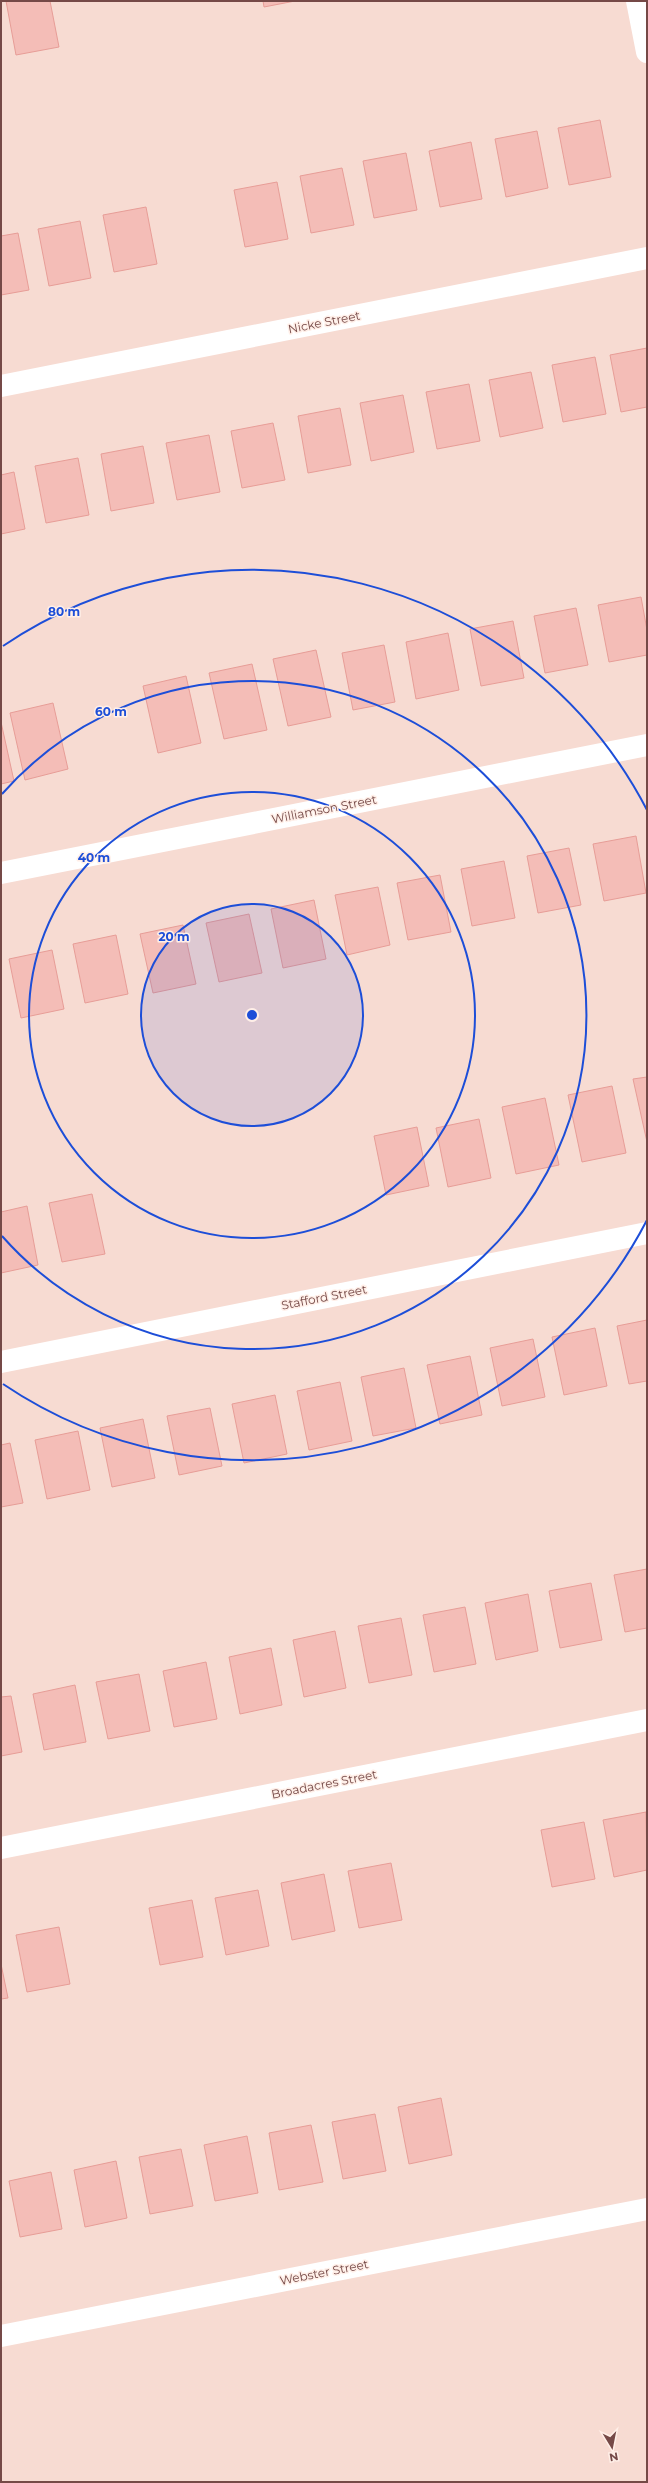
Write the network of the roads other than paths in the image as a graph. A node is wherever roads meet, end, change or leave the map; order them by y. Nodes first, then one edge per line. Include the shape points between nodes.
1 (636, 1) edge
2 (647, 52) edge
3 (647, 258) edge
4 (1, 386) edge
5 (647, 745) edge
6 (1, 873) edge
7 (647, 1233) edge
8 (1, 1362) edge
9 (647, 1720) edge
10 (1, 1848) edge
11 (647, 2208) edge
12 (1, 2336) edge

1 - 2 street
3 - 4 street, Nicke Street
5 - 6 street, Williamson Street
7 - 8 street, Stafford Street
9 - 10 street, Broadacres Street
11 - 12 street, Webster Street

